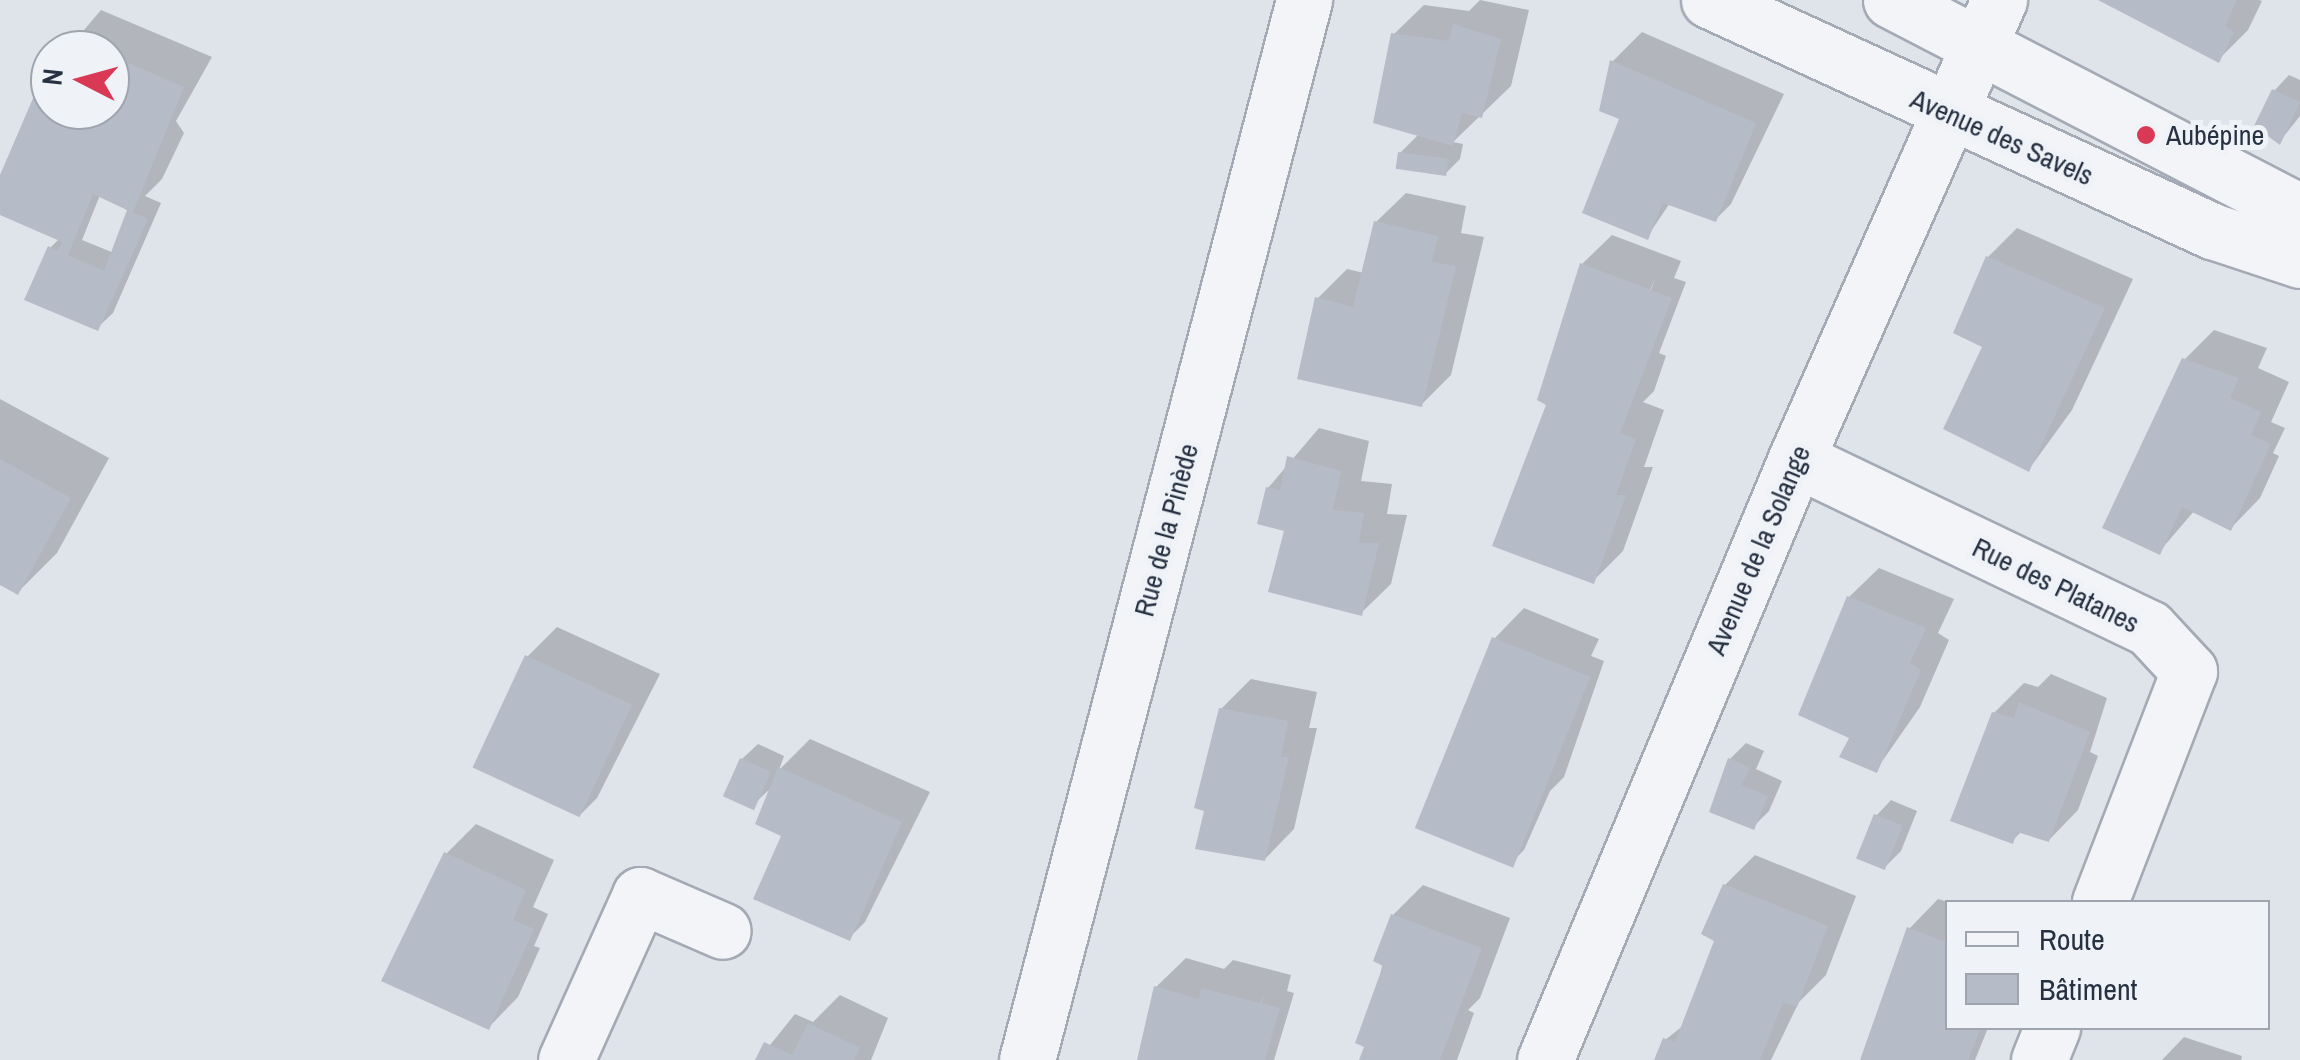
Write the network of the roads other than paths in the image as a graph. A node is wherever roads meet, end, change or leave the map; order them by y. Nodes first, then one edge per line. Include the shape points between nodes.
1 (1304, 0) edge
2 (1708, 0) edge
3 (1890, 0) edge
4 (1989, 22) edge
5 (1948, 114) junction
6 (2300, 212) edge
7 (2300, 260) edge
8 (1796, 459) junction
9 (2101, 900) edge
10 (723, 931) dead end
11 (2051, 1030) edge
12 (566, 1060) edge
13 (1027, 1060) edge
14 (1545, 1060) edge
15 (2039, 1060) edge

1 - 13 street, Rue de la Pinède
2 - 5 street, Avenue des Savels
3 - 4 street
4 - 5 street, Avenue de la Solange
4 - 6 street
5 - 7 street, Avenue des Savels via 2212,231
5 - 8 street, Avenue de la Solange
8 - 9 street, Rue des Platanes via 2149,628 2189,671
8 - 14 street, Avenue de la Solange
10 - 12 street via 640,894
11 - 15 street

